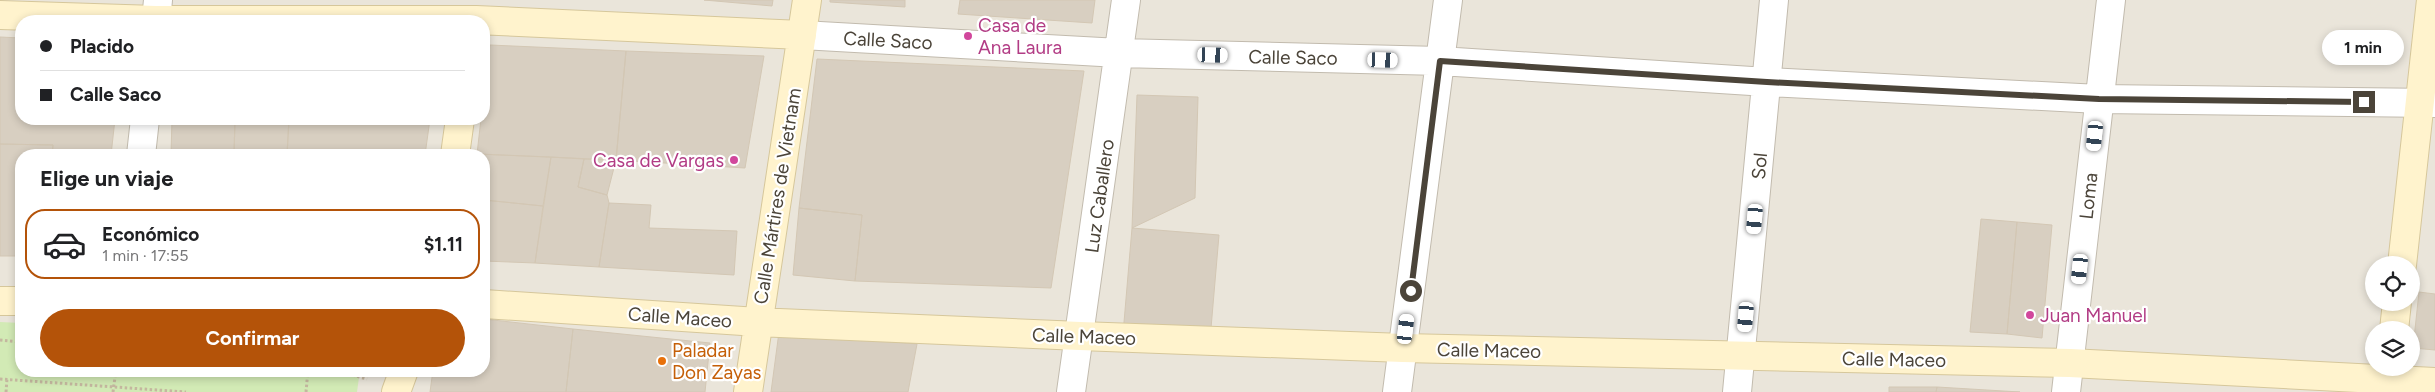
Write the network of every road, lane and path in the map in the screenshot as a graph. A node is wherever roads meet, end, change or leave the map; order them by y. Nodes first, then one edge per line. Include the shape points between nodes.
1 (807, 0) edge
2 (1126, 0) edge
3 (1448, 0) edge
4 (1774, 0) edge
5 (2111, 0) edge
6 (2431, 0) edge
7 (156, 14) edge
8 (477, 14) edge
9 (0, 15) edge
10 (802, 35) junction
11 (1119, 53) junction
12 (1440, 61) junction
13 (1767, 82) junction
14 (2099, 99) junction
15 (2428, 103) edge
16 (144, 125) edge
17 (459, 125) edge
18 (141, 149) edge
19 (456, 149) edge
20 (2403, 256) edge
21 (0, 300) edge
22 (15, 301) edge
23 (490, 304) edge
24 (758, 322) junction
25 (1080, 336) junction
26 (0, 340) edge
27 (15, 341) edge
28 (1404, 348) junction
29 (1742, 356) junction
30 (2070, 363) junction
31 (115, 377) edge
32 (307, 377) edge
33 (0, 379) edge
34 (7, 379) junction
35 (2388, 379) edge
36 (2435, 382) edge
37 (114, 387) junction
38 (6, 392) edge
39 (113, 392) edge
40 (186, 392) edge
41 (306, 392) edge
42 (748, 392) edge
43 (1071, 392) edge
44 (1397, 392) edge
45 (1737, 392) edge
46 (2066, 392) edge

1 - 10 street, Calle Mártires de Vietnam
2 - 11 street, Luz Caballero
3 - 12 street
4 - 13 street, Sol
5 - 14 street, Loma
6 - 15 street
7 - 8 street, Calle Saco
7 - 9 street, Calle Saco
8 - 10 street, Calle Saco
10 - 11 street, Calle Saco
10 - 24 street, Calle Mártires de Vietnam
11 - 12 street, Calle Saco
11 - 25 street, Luz Caballero
12 - 13 street, Calle Saco
12 - 28 street
13 - 14 street, Calle Saco
13 - 29 street, Sol
14 - 15 street, Calle Saco
14 - 30 street, Loma
15 - 20 street
16 - 18 street
17 - 19 street
21 - 22 street
23 - 24 street, Calle Maceo
24 - 25 street, Calle Maceo
24 - 42 street, Calle Mártires de Vietnam
25 - 28 street, Calle Maceo
25 - 43 street, Luz Caballero
26 - 27 path
28 - 29 street, Calle Maceo
28 - 44 street
29 - 30 street, Calle Maceo
29 - 45 street, Sol
30 - 35 street, Calle Maceo
30 - 46 street, Loma
31 - 37 path
32 - 41 path
33 - 34 path
34 - 37 path
34 - 38 path
35 - 36 street, Calle Maceo
37 - 39 path
37 - 40 path

